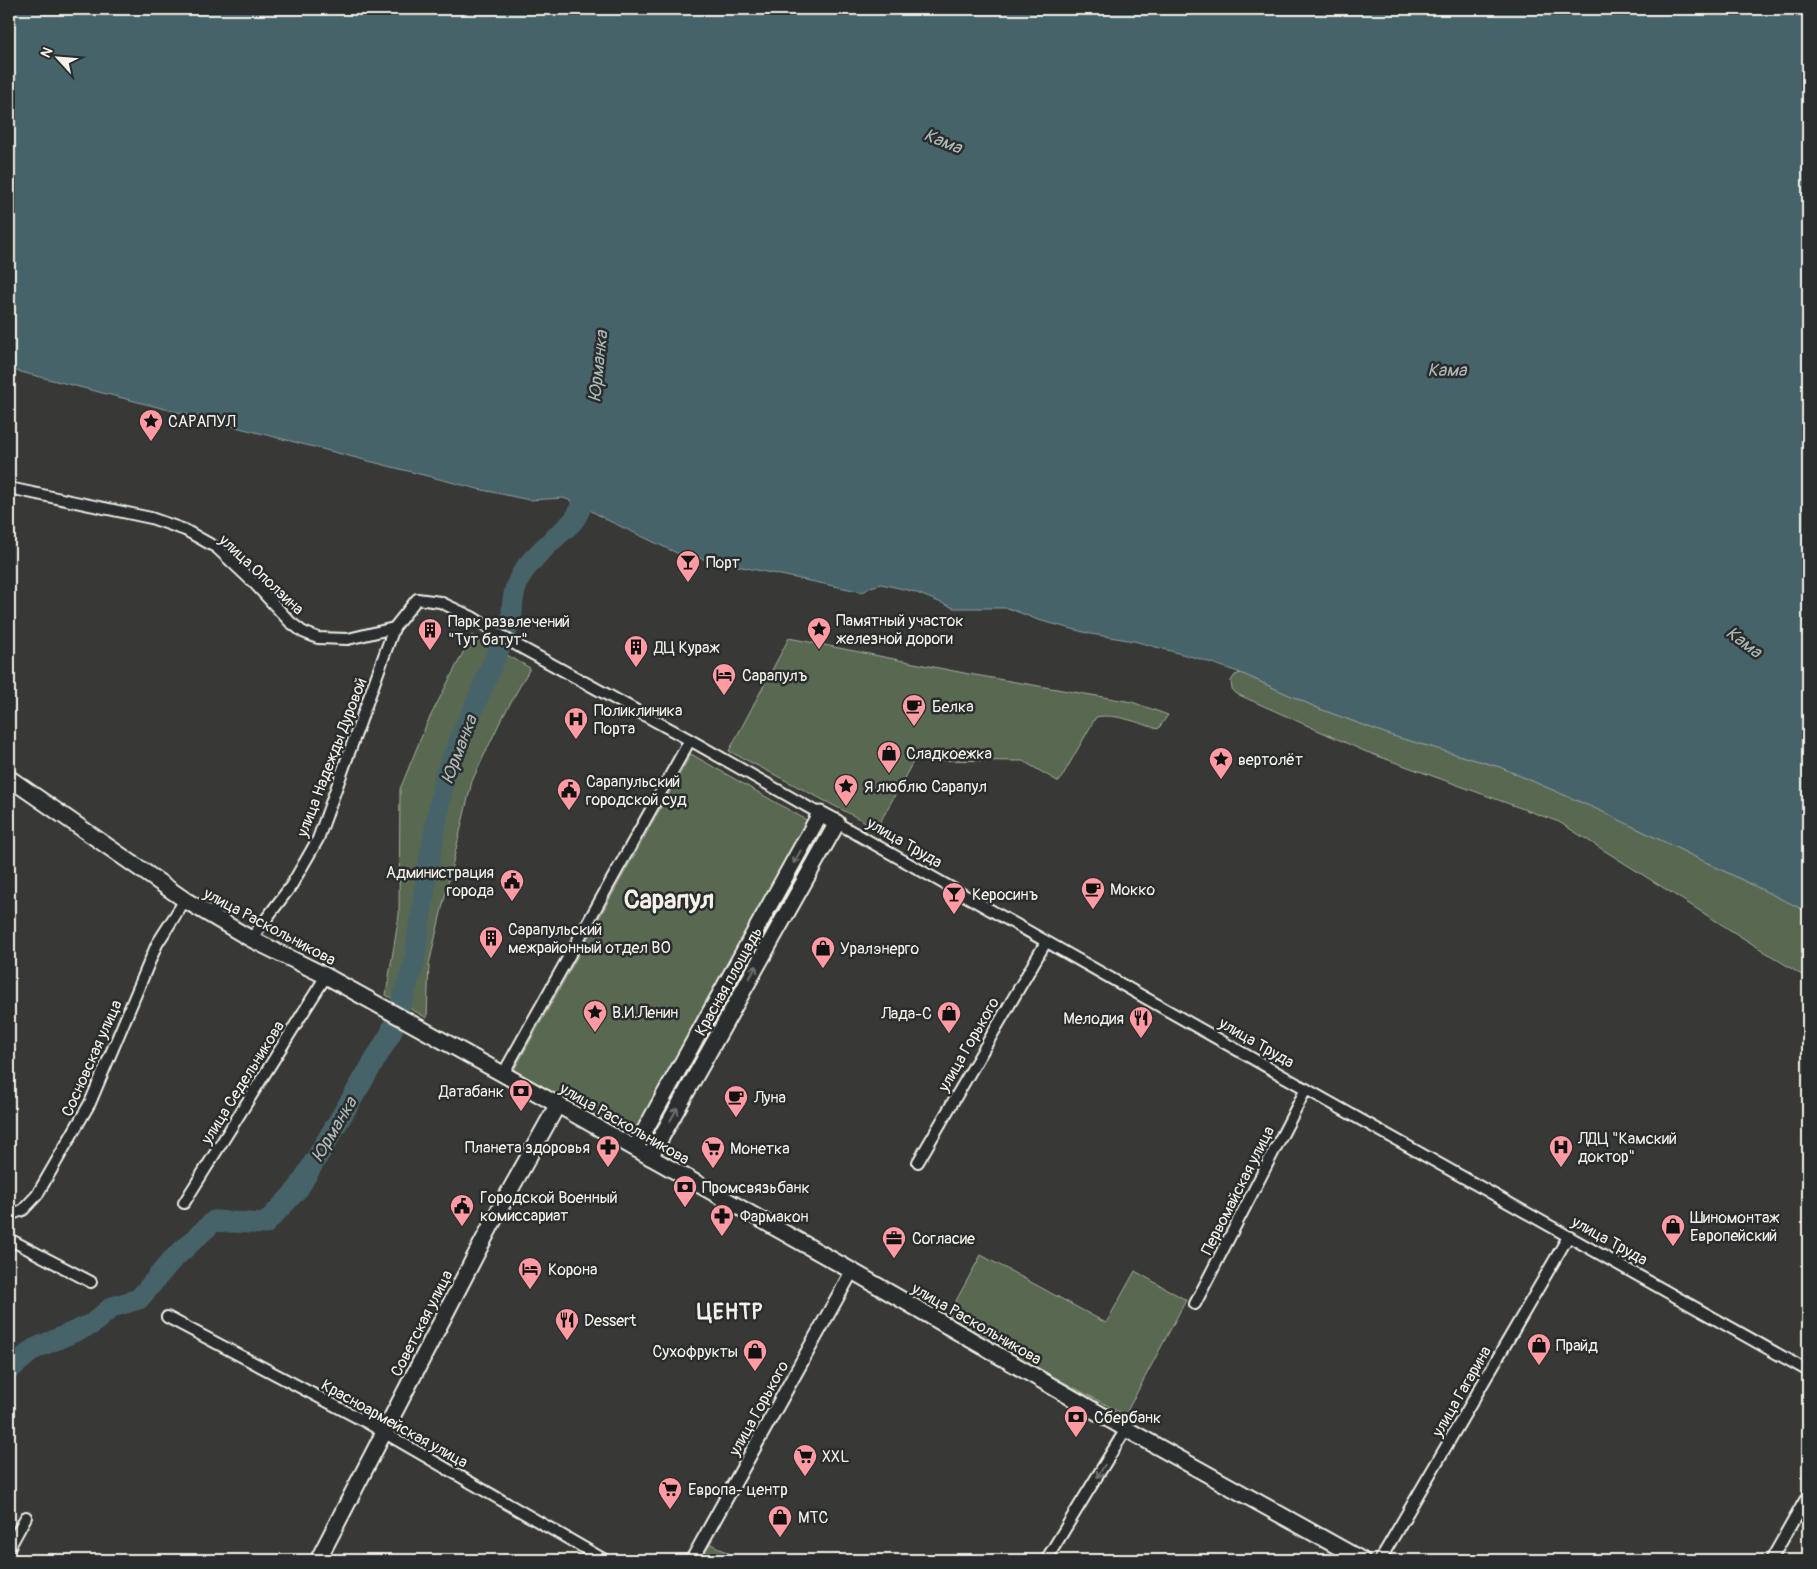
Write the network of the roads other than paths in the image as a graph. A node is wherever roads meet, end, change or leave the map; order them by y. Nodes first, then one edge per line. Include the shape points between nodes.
1 (9, 488) edge
2 (394, 628) junction
3 (690, 740) junction
4 (9, 778) edge
5 (820, 814) junction
6 (836, 823) junction
7 (185, 900) junction
8 (251, 939) junction
9 (1046, 942) junction
10 (332, 980) junction
11 (503, 1074) junction
12 (1306, 1090) junction
13 (558, 1104) junction
14 (634, 1148) junction
15 (650, 1156) junction
16 (918, 1162) dead end
17 (184, 1203) dead end
18 (9, 1215) edge
19 (1568, 1237) junction
20 (9, 1239) edge
21 (852, 1271) junction
22 (91, 1282) dead end
23 (1195, 1304) dead end
24 (167, 1317) dead end
25 (1808, 1371) edge
26 (1126, 1430) junction
27 (384, 1432) junction
28 (1808, 1495) edge
29 (26, 1517) dead end
30 (9, 1548) edge
31 (318, 1560) edge
32 (605, 1560) edge
33 (692, 1560) edge
34 (1046, 1560) edge
35 (1362, 1560) edge
36 (1380, 1560) edge
37 (1771, 1560) edge

1 - 2 street, улица Оползина via 151,518 185,530 217,548 290,622 318,638 348,639
2 - 3 street via 417,599 440,602
2 - 8 street, улица Надежды Дуровой via 318,839 291,886
3 - 5 street, улица Труда
3 - 11 street
4 - 7 main road, улица Раскольникова
5 - 6 main road, улица Труда
5 -> 14 main road, Красная площадь
6 - 9 street, улица Труда
15 -> 6 main road, Красная площадь
7 - 8 main road, улица Раскольникова
7 - 18 street, Сосновская улица via 157,944 90,1104 37,1195 23,1210
8 - 10 main road, улица Раскольникова
9 - 12 street, улица Труда
9 - 16 street, улица Горького
10 - 11 main road, улица Раскольникова
10 - 17 street, улица Седельникова
11 - 13 main road, улица Раскольникова
12 - 19 street, улица Труда
12 - 23 street, Первомайская улица
13 - 14 main road, улица Раскольникова
13 - 27 main road, Советская улица
14 - 15 main road, улица Раскольникова
15 - 21 main road, улица Раскольникова
19 - 25 street, улица Труда
19 - 36 street, улица Гагарина
20 - 22 street
21 - 26 main road, улица Раскольникова
21 - 33 street, улица Горького
24 - 27 street, Красноармейская улица
26 -> 34 street
26 - 35 main road, улица Раскольникова
27 - 31 main road, Советская улица
27 - 32 street, Красноармейская улица
28 - 37 street
29 - 30 street

